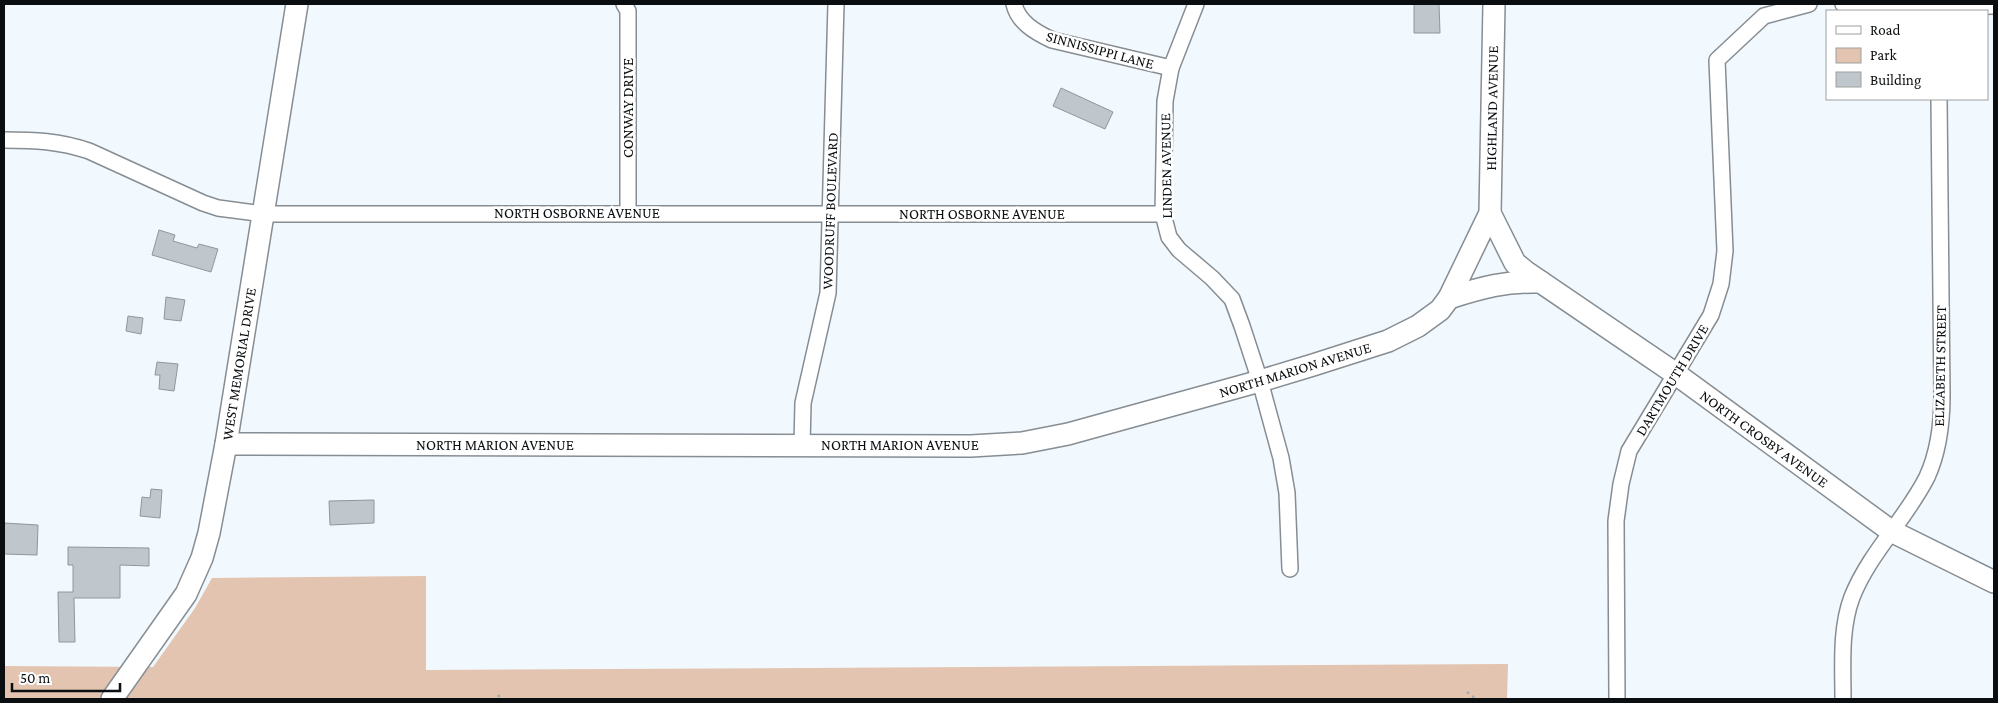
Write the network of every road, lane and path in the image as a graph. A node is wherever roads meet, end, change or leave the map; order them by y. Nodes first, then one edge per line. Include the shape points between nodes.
1 (297, 4) edge
2 (624, 4) edge
3 (836, 4) edge
4 (1014, 4) edge
5 (1196, 4) edge
6 (1494, 4) edge
7 (1809, 4) edge
8 (1843, 4) edge
9 (1994, 6) edge
10 (1939, 8) edge
11 (1171, 68) junction
12 (1939, 100) edge
13 (4, 140) edge
14 (628, 213) junction
15 (1490, 213) junction
16 (264, 214) junction
17 (830, 214) junction
18 (1163, 214) junction
19 (1542, 282) junction
20 (1449, 298) junction
21 (1676, 374) junction
22 (1260, 381) junction
23 (226, 444) junction
24 (802, 445) junction
25 (1891, 531) junction
26 (1290, 569) dead end
27 (1994, 582) edge
28 (1467, 692) dead end
29 (498, 695) dead end
30 (112, 699) edge
31 (501, 699) edge
32 (1476, 699) edge
33 (1617, 699) edge
34 (1843, 699) edge

1 - 16 street, WEST MEMORIAL DRIVE
2 - 14 street, CONWAY DRIVE via 628,12
3 - 17 street, WOODRUFF BOULEVARD
4 - 11 street, SINNISSIPPI LANE via 1016,14 1034,32 1052,40
5 - 11 street, LINDEN AVENUE
6 - 15 street, HIGHLAND AVENUE
7 - 21 street, DARTMOUTH DRIVE via 1764,16 1717,60 1725,251 1721,284 1711,314
8 - 10 street
9 - 10 street
11 - 18 street, LINDEN AVENUE via 1165,101
12 - 25 street, ELIZABETH STREET via 1942,419 1928,475
13 - 16 street, NORTH OSBORNE AVENUE via 41,140 73,146 203,203
14 - 16 street, NORTH OSBORNE AVENUE
14 - 17 street, NORTH OSBORNE AVENUE
15 - 19 street, NORTH CROSBY AVENUE via 1514,263
15 - 20 street, NORTH MARION AVENUE
16 - 23 street, WEST MEMORIAL DRIVE
17 - 18 street, NORTH OSBORNE AVENUE
17 - 24 street, WOODRUFF BOULEVARD via 828,293 803,403
18 - 22 street, LINDEN AVENUE via 1169,237 1179,250 1232,299
19 - 20 street via 1514,281
19 - 21 street, NORTH CROSBY AVENUE
20 - 22 street, NORTH MARION AVENUE via 1426,321 1388,342
21 - 25 street, NORTH CROSBY AVENUE
21 - 33 street, DARTMOUTH DRIVE via 1629,451 1621,484 1616,521
22 - 24 street, NORTH MARION AVENUE via 1022,444
22 - 26 street, LINDEN AVENUE via 1288,493
23 - 24 street, NORTH MARION AVENUE
23 - 30 street, WEST MEMORIAL DRIVE via 209,533 198,569 186,594
25 - 27 street, NORTH CROSBY AVENUE
25 - 34 street, ELIZABETH STREET via 1852,598 1845,626
28 - 32 path
29 - 31 path

